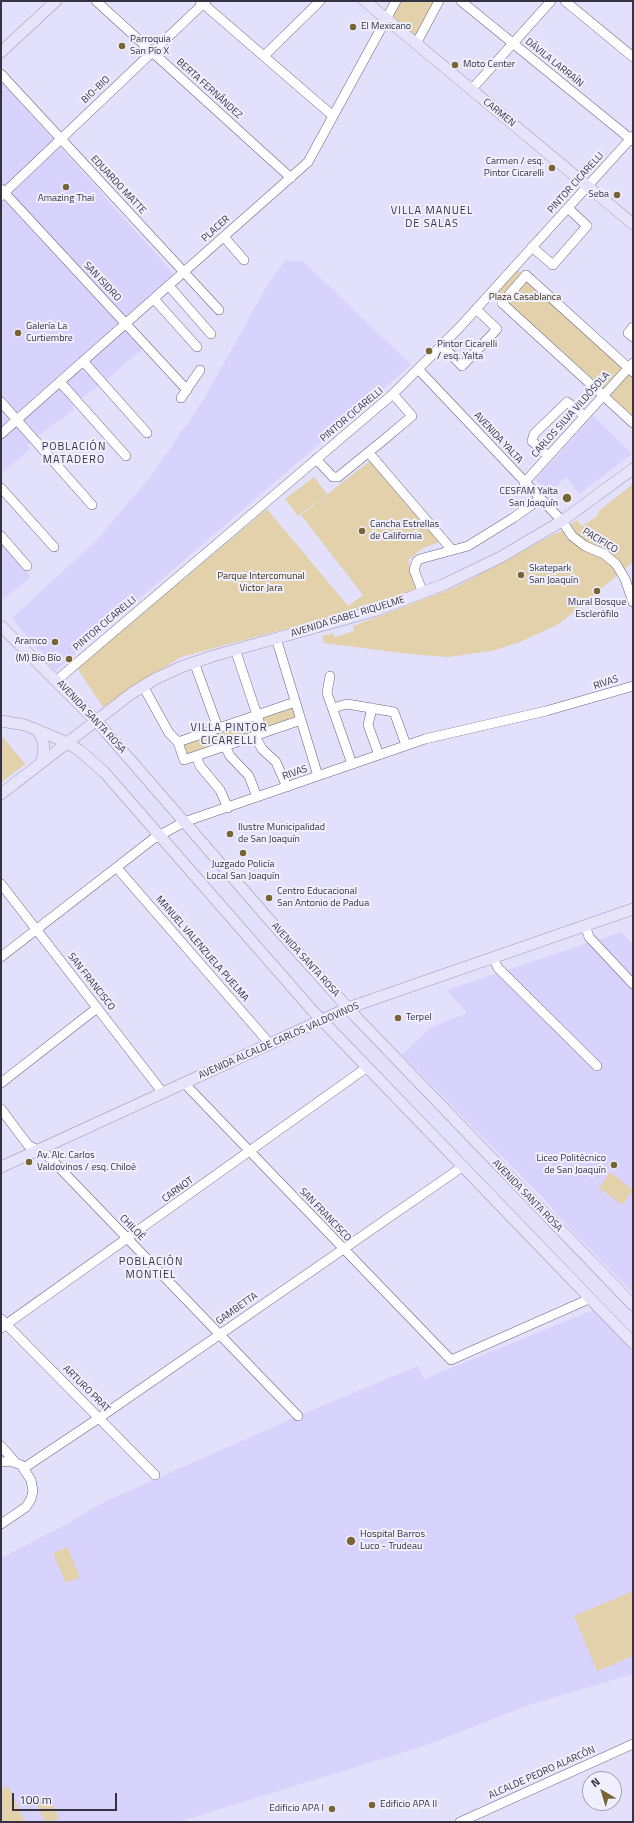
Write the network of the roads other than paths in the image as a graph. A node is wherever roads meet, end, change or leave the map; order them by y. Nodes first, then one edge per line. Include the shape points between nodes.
1 (56, 1) edge
2 (96, 1) edge
3 (320, 1) edge
4 (365, 1) edge
5 (396, 1) edge
6 (440, 1) edge
7 (461, 1) edge
8 (551, 1) edge
9 (565, 1) edge
10 (203, 2) edge
11 (386, 19) junction
12 (513, 43) junction
13 (416, 44) junction
14 (1, 52) edge
15 (152, 52) junction
16 (264, 56) junction
17 (633, 57) edge
18 (1, 74) edge
19 (471, 90) junction
20 (333, 116) junction
21 (632, 139) edge
22 (60, 140) junction
23 (291, 178) junction
24 (588, 186) junction
25 (2, 193) edge
26 (568, 208) junction
27 (633, 224) edge
28 (224, 237) junction
29 (532, 247) junction
30 (244, 260) dead end
31 (184, 272) junction
32 (169, 286) junction
33 (154, 299) junction
34 (476, 309) junction
35 (219, 310) dead end
36 (126, 323) junction
37 (633, 327) edge
38 (211, 334) dead end
39 (633, 337) edge
40 (442, 345) junction
41 (197, 348) dead end
42 (83, 361) junction
43 (631, 368) edge
44 (200, 370) dead end
45 (419, 370) junction
46 (60, 382) junction
47 (187, 390) junction
48 (393, 394) junction
49 (603, 396) junction
50 (181, 398) dead end
51 (1, 402) edge
52 (585, 416) junction
53 (17, 420) junction
54 (633, 423) edge
55 (147, 433) dead end
56 (1, 434) edge
57 (369, 453) junction
58 (126, 456) dead end
59 (548, 456) junction
60 (316, 459) junction
61 (633, 469) edge
62 (524, 483) junction
63 (1, 488) edge
64 (540, 499) junction
65 (92, 505) dead end
66 (562, 521) junction
67 (1, 536) edge
68 (54, 547) dead end
69 (452, 550) junction
70 (28, 566) dead end
71 (423, 593) junction
72 (633, 602) edge
73 (1, 626) edge
74 (276, 638) junction
75 (235, 649) junction
76 (194, 662) junction
77 (330, 676) dead end
78 (57, 680) junction
79 (143, 686) junction
80 (633, 686) edge
81 (295, 702) junction
82 (332, 708) junction
83 (372, 708) junction
84 (257, 715) junction
85 (96, 720) junction
86 (301, 720) junction
87 (1, 721) edge
88 (218, 728) junction
89 (84, 729) junction
90 (38, 730) junction
91 (259, 734) junction
92 (67, 742) junction
93 (178, 742) junction
94 (406, 745) junction
95 (224, 746) junction
96 (84, 754) junction
97 (379, 755) junction
98 (196, 756) junction
99 (41, 763) junction
100 (352, 764) junction
101 (318, 776) junction
102 (287, 787) junction
103 (1, 794) edge
104 (257, 797) junction
105 (228, 808) junction
106 (184, 822) junction
107 (160, 835) junction
108 (117, 868) junction
109 (1, 884) edge
110 (633, 910) edge
111 (585, 925) junction
112 (36, 930) junction
113 (1, 957) edge
114 (493, 958) junction
115 (633, 984) edge
116 (97, 1008) junction
117 (348, 1008) junction
118 (322, 1020) junction
119 (270, 1044) junction
120 (597, 1066) dead end
121 (366, 1068) junction
122 (1, 1083) edge
123 (184, 1083) junction
124 (163, 1093) junction
125 (1, 1110) edge
126 (38, 1150) junction
127 (249, 1152) junction
128 (1, 1167) edge
129 (462, 1167) junction
130 (127, 1239) junction
131 (343, 1249) junction
132 (589, 1299) junction
133 (633, 1305) edge
134 (3, 1324) edge
135 (220, 1335) junction
136 (633, 1343) edge
137 (298, 1416) dead end
138 (99, 1418) junction
139 (1, 1446) edge
140 (1, 1462) edge
141 (15, 1462) junction
142 (24, 1468) junction
143 (155, 1475) dead end
144 (1, 1524) edge
145 (633, 1744) edge
146 (460, 1822) edge

1 - 14 main road
2 - 15 street, BERTA FERNÁNDEZ
3 - 16 street
4 - 11 main road, CARMEN
5 - 11 street, PLACER
6 - 13 street
7 - 12 street, DÁVILA LARRAÍN
8 - 12 street
9 - 17 street
10 - 15 street, BIO-BIO
10 - 16 street
11 - 13 main road, CARMEN
11 - 20 street, PLACER
12 - 19 street
12 - 21 street, DÁVILA LARRAÍN
13 - 19 main road, CARMEN
15 - 22 street, BIO-BIO
15 - 23 street, BERTA FERNÁNDEZ
16 - 20 street
18 - 22 street, EDUARDO MATTE
19 - 24 main road, CARMEN
20 - 23 street, PLACER via 308,162
21 - 24 street, PINTOR CICARELLI
22 - 25 street, BIO-BIO
22 - 31 street, EDUARDO MATTE
23 - 28 street, PLACER
24 - 26 street, PINTOR CICARELLI
24 - 27 main road, CARMEN
25 - 36 street, SAN ISIDRO
26 - 29 street, PINTOR CICARELLI
26 - 29 street via 587,226 553,265
28 - 30 street
28 - 31 street, PLACER
29 - 34 street, PINTOR CICARELLI
31 - 32 street, PLACER
31 - 35 street, EDUARDO MATTE
32 - 33 street, PLACER
32 - 38 street
33 - 36 street, PLACER
33 - 41 street
34 - 40 street, PINTOR CICARELLI
34 - 40 street via 497,329 462,366
36 - 42 street, PLACER
36 - 47 street, SAN ISIDRO
37 - 39 street via 628,333
40 - 45 street, PINTOR CICARELLI
42 - 46 street, PLACER
42 - 55 street
43 - 49 street, CARLOS SILVA VILDÓSOLA
43 - 49 street via 526,275 502,303
44 - 47 street
45 - 48 street, PINTOR CICARELLI
45 - 62 street, AVENIDA YALTA
46 - 53 street, PLACER
46 - 58 street
47 - 50 street
48 - 57 street via 412,416
48 - 60 street, PINTOR CICARELLI
49 - 52 street, CARLOS SILVA VILDÓSOLA
49 - 54 street
51 - 53 street
52 - 59 street, CARLOS SILVA VILDÓSOLA
52 - 59 street via 566,402 534,434 532,440
53 - 56 street, PLACER
53 - 65 street
57 - 60 street via 338,477 333,477
57 - 69 street
59 - 62 street, CARLOS SILVA VILDÓSOLA
60 - 78 street, PINTOR CICARELLI
61 - 66 main road, AVENIDA ISABEL RIQUELME
62 - 64 street, AVENIDA YALTA
63 - 68 street
64 - 66 street, AVENIDA YALTA
64 - 69 street via 482,538 468,546
66 - 71 main road, AVENIDA ISABEL RIQUELME via 501,557
66 - 72 street, PACIFICO via 578,541 604,554 616,564 624,575
67 - 70 street
69 - 71 street via 417,561 414,570
71 - 74 main road, AVENIDA ISABEL RIQUELME via 374,611
73 - 78 main road, AVENIDA SANTA ROSA via 31,658
74 - 75 main road, AVENIDA ISABEL RIQUELME
74 - 81 street
75 - 76 main road, AVENIDA ISABEL RIQUELME
75 - 84 street
76 - 79 main road, AVENIDA ISABEL RIQUELME
76 - 88 street
77 - 82 street via 327,693
78 - 85 main road, AVENIDA SANTA ROSA
79 - 85 main road, AVENIDA ISABEL RIQUELME
79 - 93 street via 169,733
80 - 94 street, RIVAS via 546,712
81 - 84 street
81 - 86 street
82 - 83 street via 347,704
82 - 100 street
83 - 94 street via 394,712
83 - 97 street via 368,725
84 - 88 street
84 - 91 street
85 - 89 main road, AVENIDA ISABEL RIQUELME
85 - 106 main road, AVENIDA SANTA ROSA
86 - 91 street
86 - 101 street
87 - 90 main road
88 - 93 street
89 - 92 main road, AVENIDA ISABEL RIQUELME
89 - 96 main road via 80,742
90 - 92 main road
90 - 99 main road via 44,745
91 - 95 street
91 - 102 street via 262,749 276,762
92 - 96 main road
92 - 99 main road, AVENIDA ISABEL RIQUELME
93 - 98 street via 184,760
94 - 97 street, RIVAS
95 - 98 street
95 - 104 street via 249,776
96 - 107 main road via 104,772
97 - 100 street, RIVAS
98 - 105 street via 200,766 220,790
99 - 103 main road, AVENIDA ISABEL RIQUELME
100 - 101 street, RIVAS
101 - 102 street, RIVAS
102 - 104 street, RIVAS
104 - 105 street, RIVAS
105 - 106 street, RIVAS
106 - 107 street, RIVAS
106 - 117 main road, AVENIDA SANTA ROSA
107 - 108 street, RIVAS
107 - 118 main road
108 - 112 street, RIVAS
108 - 119 street, MANUEL VALENZUELA PUELMA
109 - 112 street, SAN FRANCISCO
110 - 111 main road, AVENIDA ALCALDE CARLOS VALDOVINOS
111 - 114 main road, AVENIDA ALCALDE CARLOS VALDOVINOS
111 - 115 street via 589,938
112 - 113 street, RIVAS
112 - 116 street, SAN FRANCISCO
114 - 117 main road, AVENIDA ALCALDE CARLOS VALDOVINOS
114 - 120 street via 498,968
116 - 122 street
116 - 124 street, SAN FRANCISCO
117 - 118 main road, AVENIDA ALCALDE CARLOS VALDOVINOS
117 - 133 main road, AVENIDA SANTA ROSA
118 - 119 main road, AVENIDA ALCALDE CARLOS VALDOVINOS
118 - 121 main road
119 - 123 main road, AVENIDA ALCALDE CARLOS VALDOVINOS
121 - 127 street, CARNOT
121 - 129 main road
123 - 124 main road, AVENIDA ALCALDE CARLOS VALDOVINOS
123 - 127 street, SAN FRANCISCO
124 - 126 main road, AVENIDA ALCALDE CARLOS VALDOVINOS
125 - 126 street, CHILOÉ via 28,1145
126 - 128 main road, AVENIDA ALCALDE CARLOS VALDOVINOS
126 - 130 street, CHILOÉ via 49,1156
127 - 130 street, CARNOT
127 - 131 street, SAN FRANCISCO
129 - 131 street, GAMBETTA
129 - 132 main road
130 - 134 street, CARNOT
130 - 135 street, CHILOÉ
131 - 132 street, SAN FRANCISCO via 451,1360
131 - 135 street, GAMBETTA
132 - 136 main road
134 - 138 street, ARTURO PRAT
135 - 137 street, CHILOÉ
135 - 138 street, GAMBETTA
138 - 142 street, GAMBETTA
138 - 143 street, ARTURO PRAT
139 - 141 street
140 - 141 street
141 - 142 street
142 - 144 street via 32,1482 32,1496 28,1506
145 - 146 street, ALCALDE PEDRO ALARCÓN

